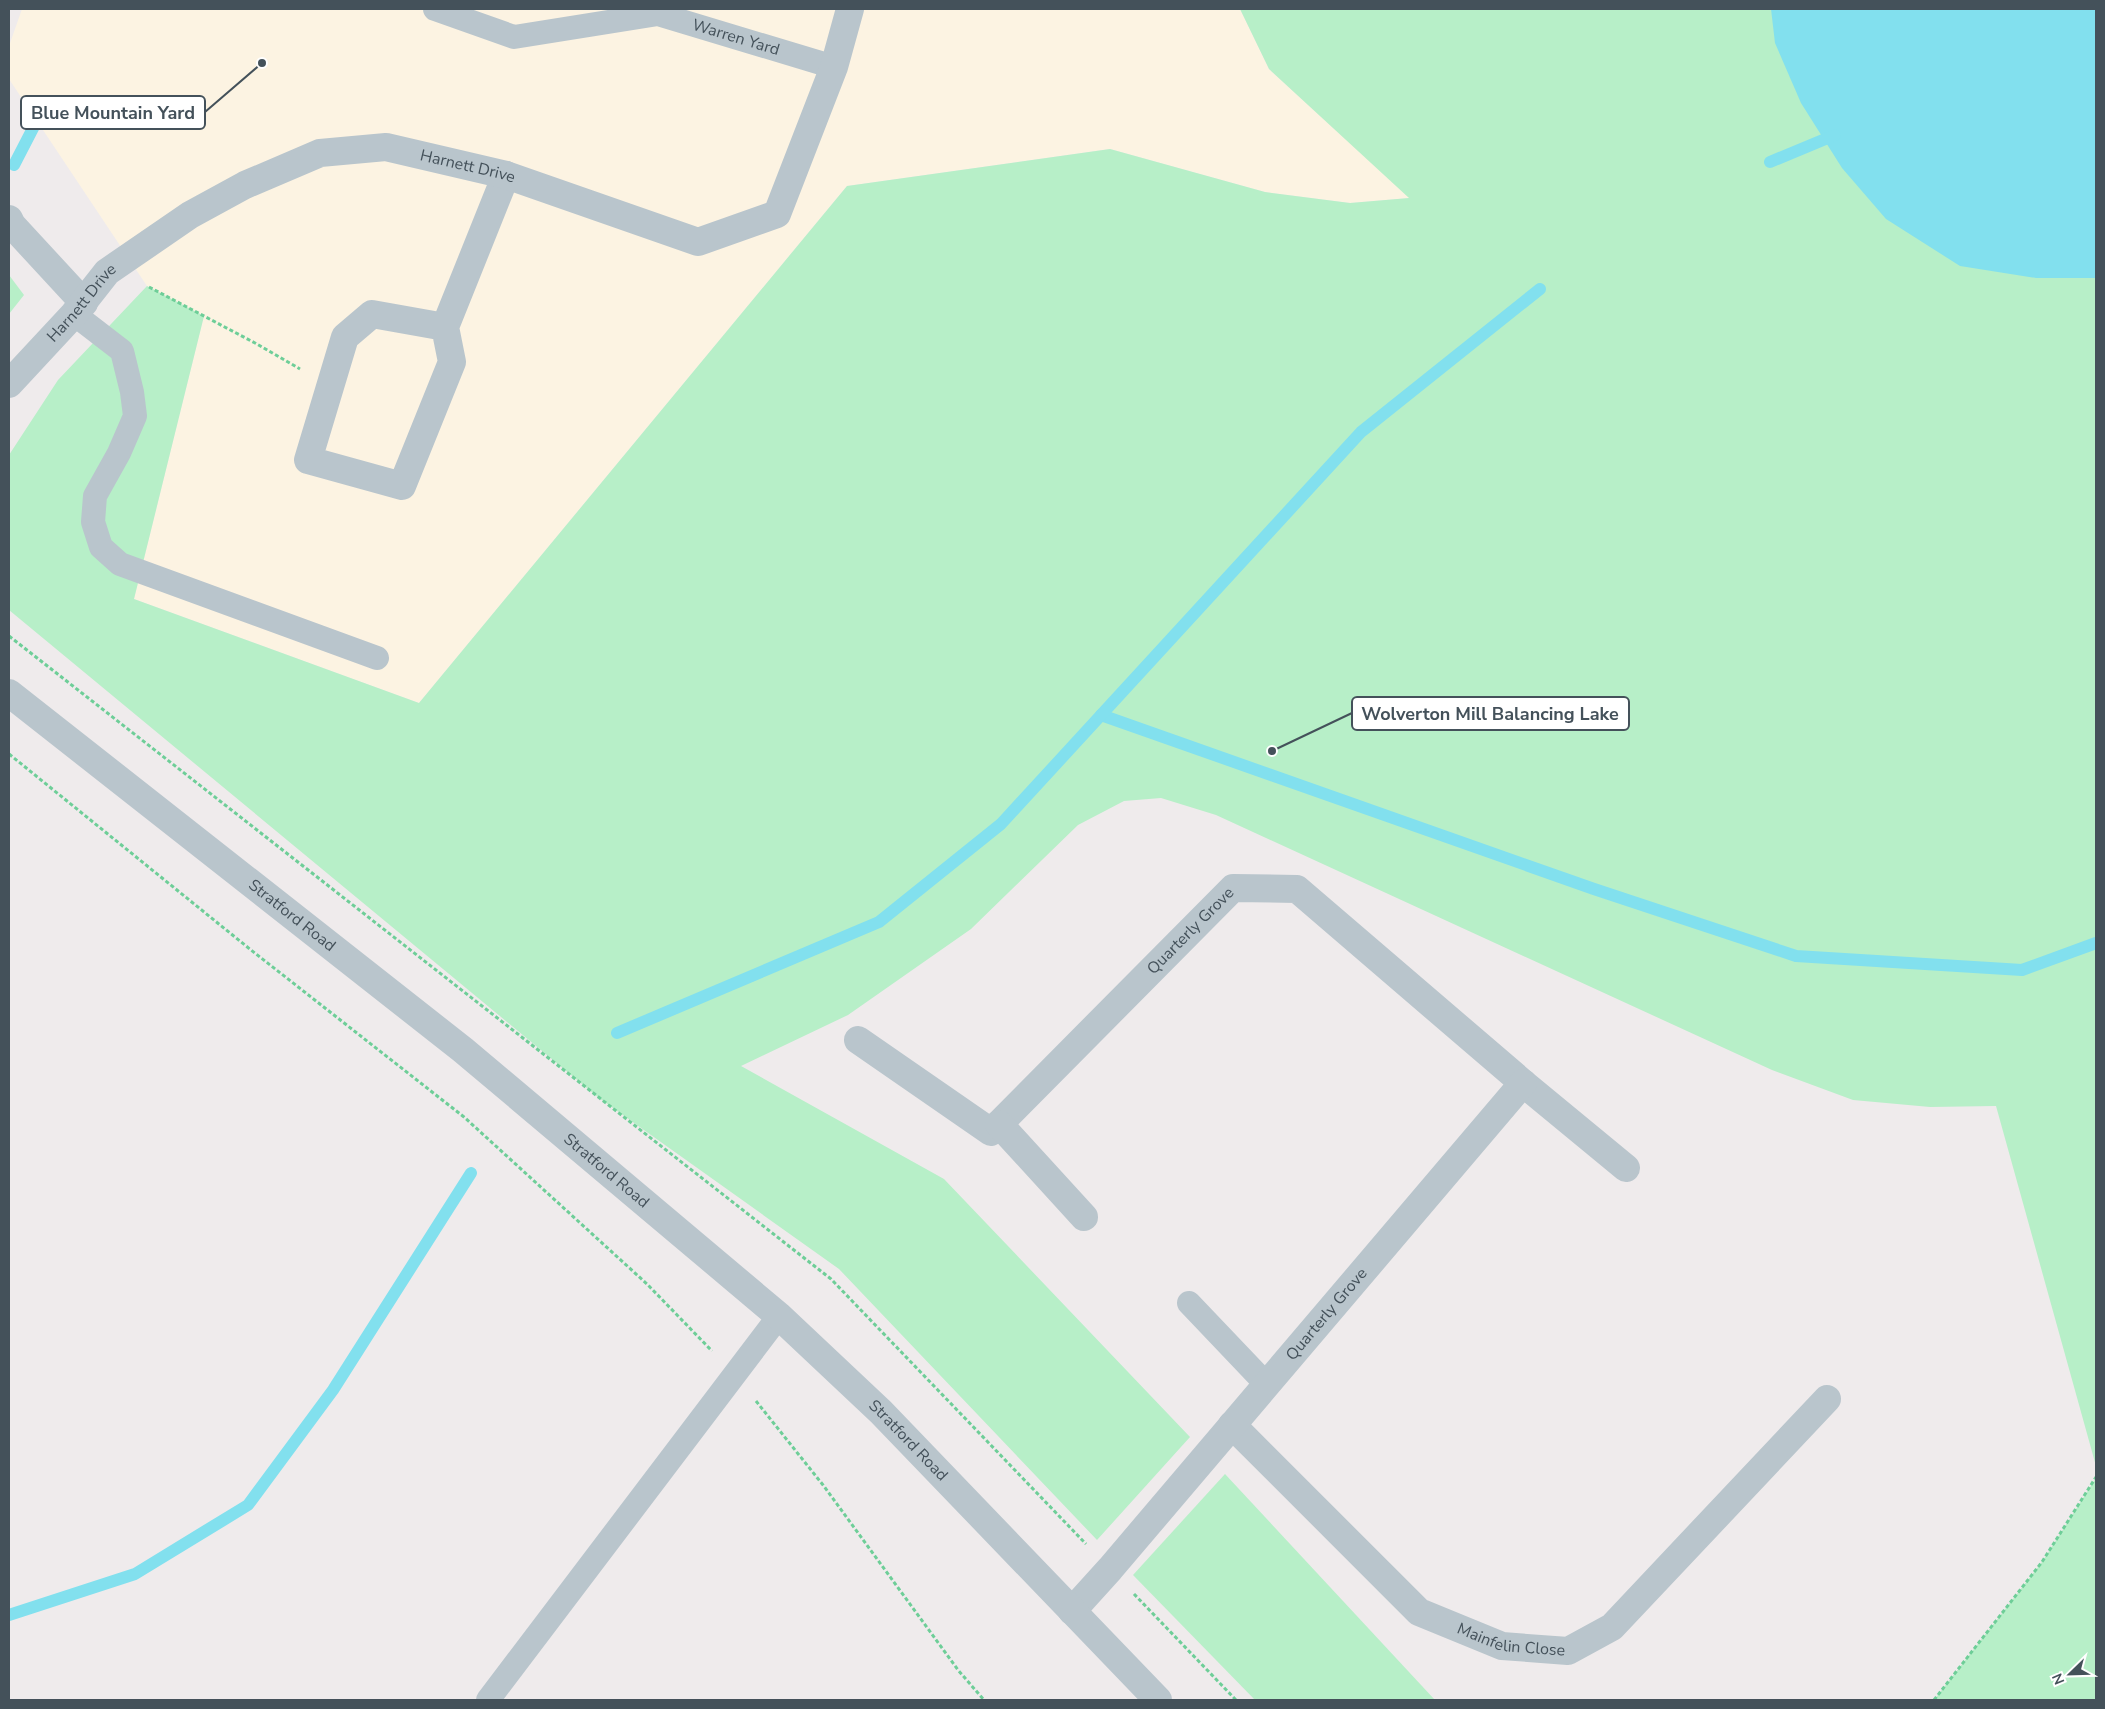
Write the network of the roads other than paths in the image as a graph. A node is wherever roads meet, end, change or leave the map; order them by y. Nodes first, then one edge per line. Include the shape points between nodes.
1 (435, 9) edge
2 (850, 9) edge
3 (834, 67) junction
4 (506, 175) junction
5 (9, 219) edge
6 (79, 308) junction
7 (444, 327) junction
8 (9, 384) edge
9 (377, 658) dead end
10 (9, 693) edge
11 (858, 1040) dead end
12 (1523, 1083) junction
13 (1000, 1124) junction
14 (1626, 1168) dead end
15 (1084, 1217) dead end
16 (1189, 1303) dead end
17 (779, 1316) junction
18 (1267, 1385) junction
19 (1827, 1399) dead end
20 (1232, 1425) junction
21 (1072, 1611) junction
22 (488, 1700) edge
23 (1158, 1700) edge

1 - 3 lane, Warren Yard via 514,37 658,14
2 - 3 street, Harnett Drive
3 - 4 street, Harnett Drive via 777,214 698,242
4 - 6 street, Harnett Drive via 386,147 320,153 245,185 190,215 107,272
4 - 7 street
5 - 6 street
6 - 8 street, Harnett Drive
6 - 9 lane via 122,351 135,416 119,454 95,496 93,522 101,547 120,564
7 - 7 street via 372,314 345,337 308,460 402,486 452,362
10 - 17 street, Stratford Road via 463,1050
11 - 13 street via 991,1132
12 - 13 street, Quarterly Grove via 1297,889 1233,888
12 - 14 street, Quarterly Grove
12 - 18 street, Quarterly Grove
13 - 15 street
16 - 18 lane
17 - 21 street, Stratford Road via 881,1412
17 - 22 lane
18 - 20 street, Quarterly Grove
19 - 20 street, Mainfelin Close via 1612,1626 1568,1651 1502,1646 1419,1612
20 - 21 street, Quarterly Grove
21 - 23 street, Stratford Road

